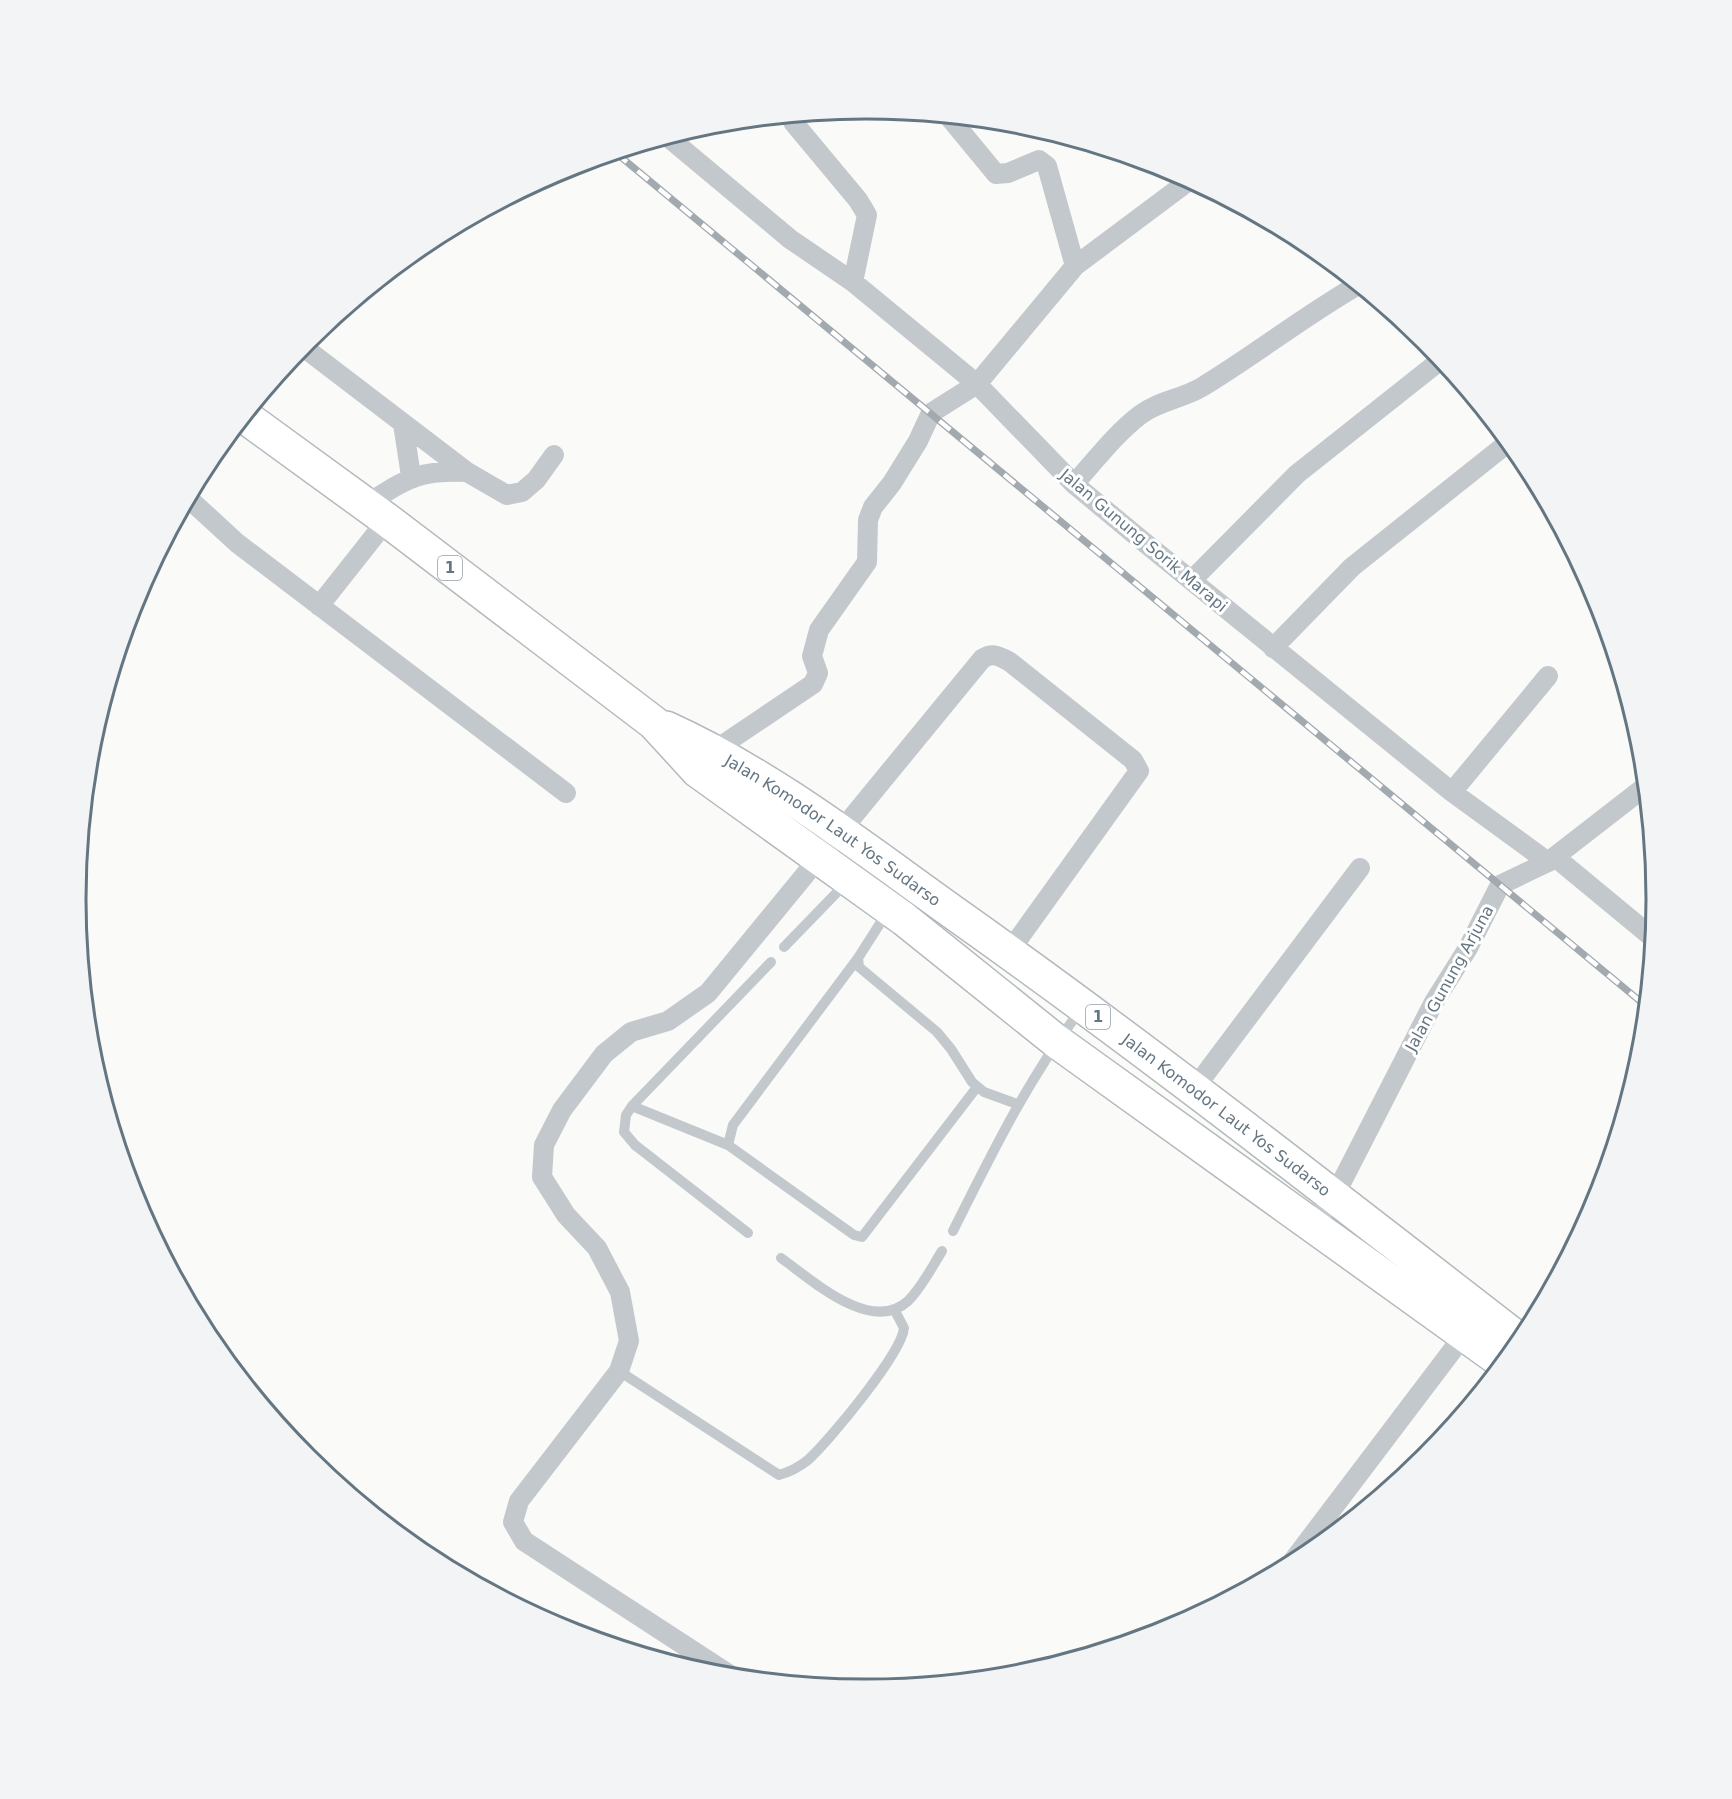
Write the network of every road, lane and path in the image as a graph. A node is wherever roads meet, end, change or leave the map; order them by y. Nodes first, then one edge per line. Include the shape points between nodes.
1 (795, 123) edge
2 (955, 125) edge
3 (675, 143) edge
4 (1182, 186) edge
5 (1076, 266) junction
6 (853, 282) junction
7 (1352, 289) edge
8 (310, 352) edge
9 (1434, 365) edge
10 (976, 384) junction
11 (250, 420) edge
12 (403, 424) junction
13 (1502, 448) edge
14 (554, 455) dead end
15 (467, 472) junction
16 (411, 476) junction
17 (1074, 484) junction
18 (194, 503) edge
19 (376, 512) junction
20 (1192, 580) junction
21 (319, 606) junction
22 (1273, 648) junction
23 (1548, 676) dead end
24 (706, 761) junction
25 (1639, 791) edge
26 (1452, 792) junction
27 (566, 793) dead end
28 (839, 831) junction
29 (820, 857) junction
30 (1552, 859) junction
31 (860, 866) junction
32 (1360, 868) dead end
33 (890, 908) junction
34 (1645, 932) edge
35 (784, 947) dead end
36 (1009, 952) junction
37 (858, 958) junction
38 (771, 962) dead end
39 (1083, 1007) junction
40 (1056, 1041) junction
41 (977, 1087) junction
42 (1194, 1089) junction
43 (1017, 1104) junction
44 (632, 1106) junction
45 (728, 1145) junction
46 (1334, 1197) junction
47 (1313, 1226) junction
48 (953, 1230) dead end
49 (748, 1233) dead end
50 (942, 1251) dead end
51 (781, 1258) dead end
52 (894, 1309) junction
53 (1464, 1335) junction
54 (1513, 1335) edge
55 (1497, 1358) edge
56 (619, 1371) junction
57 (1304, 1545) edge
58 (715, 1665) edge

1 - 6 street via 867,215
2 - 5 street via 996,174 1039,160 1047,166
3 - 6 street, Jalan Gunung Sorik Marapi via 790,239
4 - 5 street
5 - 10 street
6 - 10 street, Jalan Gunung Sorik Marapi
7 - 17 street via 1199,388 1151,407 1124,428
8 - 12 street
9 - 20 street via 1297,474
10 - 17 street, Jalan Gunung Sorik Marapi
10 - 24 street via 931,413 892,483 873,507 866,528 867,562 813,644 812,656 818,673 813,684
11 - 19 highway, Jalan Komodor Laut Yos Sudarso / 1
12 - 15 street
12 - 16 street
13 - 22 street via 1352,567
14 - 15 street via 522,492 507,495
15 - 16 street
16 - 19 street
17 - 20 street, Jalan Gunung Sorik Marapi
18 - 21 street via 237,543
19 - 21 street
19 - 24 highway, Jalan Komodor Laut Yos Sudarso / 1
20 - 22 street, Jalan Gunung Sorik Marapi
21 - 27 street
22 - 26 street, Jalan Gunung Sorik Marapi
23 - 26 street
24 - 28 highway, Jalan Komodor Laut Yos Sudarso / 1
24 - 29 highway, Jalan Komodor Laut Yos Sudarso / 1
25 - 30 street, Jalan Gunung Arjuna
26 - 30 street, Jalan Gunung Sorik Marapi
28 - 29 street
28 - 31 highway, Jalan Komodor Laut Yos Sudarso / 1
28 - 36 street via 982,658 995,654 1010,662 1133,760 1139,771
29 - 31 highway, Jalan Komodor Laut Yos Sudarso / 1
29 - 56 street via 708,993 668,1020 631,1032 604,1054 562,1110 544,1145 542,1177 566,1215 597,1248 620,1292 629,1341
30 - 34 street, Jalan Gunung Sorik Marapi
30 - 46 street, Jalan Gunung Arjuna via 1500,885 1468,948 1434,1002
31 - 33 highway, Jalan Komodor Laut Yos Sudarso / 1
31 - 35 lane
31 - 36 highway, Jalan Komodor Laut Yos Sudarso / 1
32 - 42 street
33 - 37 lane
33 - 40 highway, Jalan Komodor Laut Yos Sudarso / 1
36 - 39 highway, Jalan Komodor Laut Yos Sudarso / 1
37 - 41 lane via 859,967 936,1032
37 - 45 lane via 733,1125
38 - 44 lane
39 - 40 lane
39 - 42 highway, Jalan Komodor Laut Yos Sudarso / 1
40 - 43 lane
40 - 47 highway, Jalan Komodor Laut Yos Sudarso / 1
41 - 43 lane
41 - 45 lane via 862,1237
42 - 46 highway, Jalan Komodor Laut Yos Sudarso / 1
43 - 48 lane
44 - 45 lane
44 - 49 lane via 625,1123 628,1138
46 - 47 street, Jalan Gunung Arjuna
46 - 54 highway, Jalan Komodor Laut Yos Sudarso / 1
47 - 53 highway, Jalan Komodor Laut Yos Sudarso / 1
50 - 52 lane via 908,1301
51 - 52 lane via 855,1308
52 - 56 lane via 904,1328 900,1343 821,1447 791,1471 779,1475
53 - 55 highway, Jalan Komodor Laut Yos Sudarso / 1
53 - 57 street
56 - 58 street via 519,1501 513,1522 524,1541

